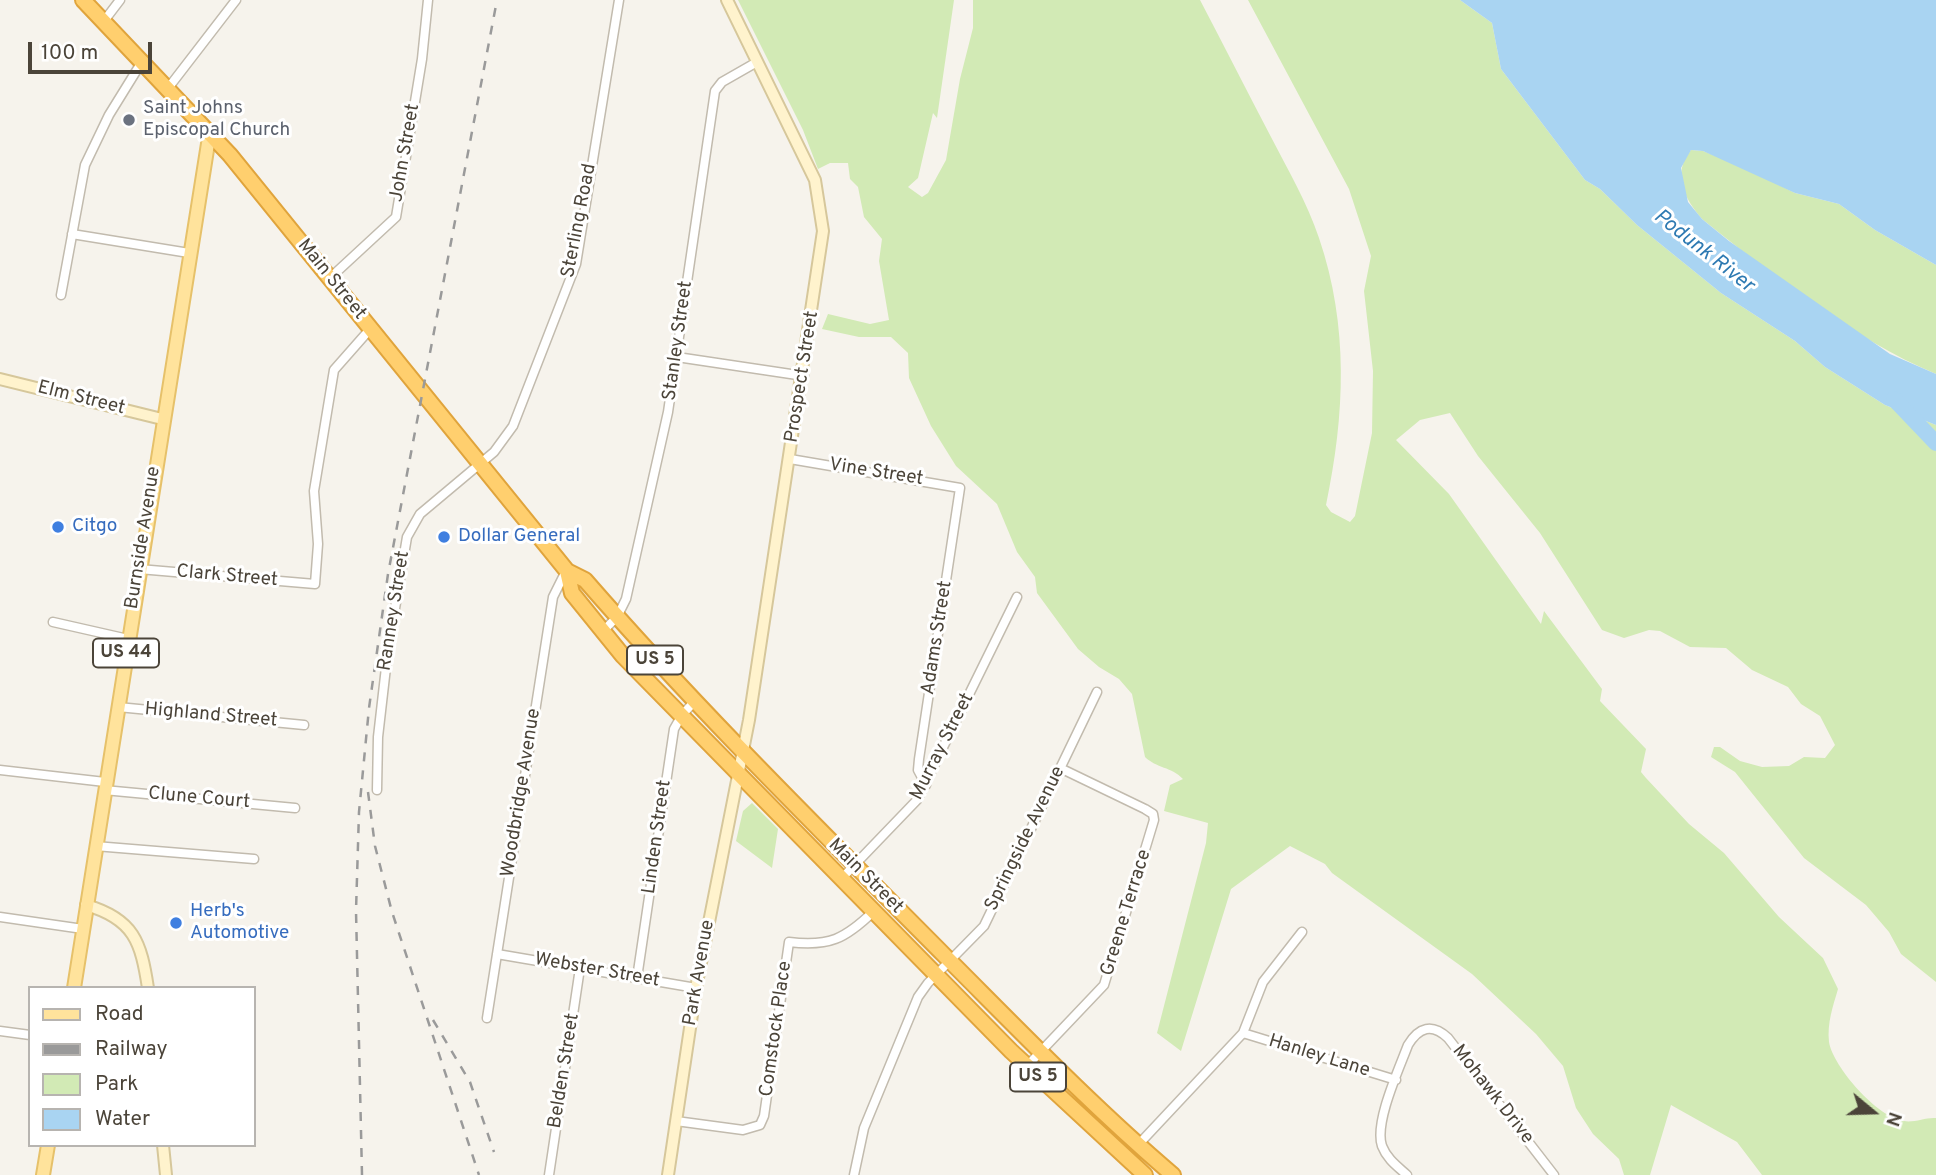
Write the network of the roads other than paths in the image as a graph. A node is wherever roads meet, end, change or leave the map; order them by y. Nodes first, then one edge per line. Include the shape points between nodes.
1 (83, 0) edge
2 (120, 0) edge
3 (236, 0) edge
4 (428, 0) edge
5 (619, 0) edge
6 (727, 0) edge
7 (104, 21) junction
8 (143, 60) junction
9 (757, 62) junction
10 (169, 87) junction
11 (209, 131) junction
12 (72, 234) junction
13 (189, 253) junction
14 (330, 278) junction
15 (61, 295) dead end
16 (370, 328) junction
17 (677, 357) junction
18 (804, 376) junction
19 (0, 379) edge
20 (162, 419) junction
21 (790, 459) junction
22 (480, 463) junction
23 (960, 488) joint
24 (139, 569) junction
25 (566, 571) junction
26 (1017, 597) dead end
27 (617, 617) junction
28 (53, 622) dead end
29 (602, 632) junction
30 (128, 639) junction
31 (1097, 692) dead end
32 (694, 702) junction
33 (118, 707) junction
34 (682, 715) junction
35 (304, 724) dead end
36 (742, 753) junction
37 (1060, 768) junction
38 (0, 770) edge
39 (738, 772) junction
40 (926, 785) junction
41 (105, 786) junction
42 (377, 790) dead end
43 (295, 808) dead end
44 (95, 846) junction
45 (254, 859) dead end
46 (854, 866) junction
47 (842, 878) junction
48 (86, 905) junction
49 (874, 911) junction
50 (0, 917) edge
51 (83, 929) junction
52 (1302, 932) dead end
53 (497, 954) junction
54 (950, 961) junction
55 (580, 968) junction
56 (937, 975) junction
57 (637, 978) junction
58 (74, 986) edge
59 (148, 986) edge
60 (696, 988) junction
61 (487, 1018) dead end
62 (0, 1031) edge
63 (1243, 1033) junction
64 (28, 1035) edge
65 (1040, 1052) junction
66 (1027, 1066) junction
67 (1396, 1080) junction
68 (676, 1121) junction
69 (1138, 1145) junction
70 (48, 1147) edge
71 (163, 1147) edge
72 (43, 1175) edge
73 (166, 1175) edge
74 (549, 1175) edge
75 (668, 1175) edge
76 (854, 1175) edge
77 (1145, 1175) edge
78 (1173, 1175) edge
79 (1407, 1175) edge
80 (1554, 1175) edge

1 - 7 highway, Main Street / US 5
2 - 7 street
3 - 10 street
4 - 14 street, John Street via 396,217
5 - 22 street, Sterling Road via 576,264 510,433
6 - 9 main road, Prospect Street
7 - 8 highway, Main Street / US 5
8 - 10 highway, Main Street / US 5
8 - 12 street via 108,115 85,165
9 - 17 street, Stanley Street via 722,82 715,92
9 - 18 main road, Prospect Street via 815,180 822,209 823,244
10 - 11 highway, Main Street / US 5
11 - 13 main road, Burnside Avenue / US 44
11 - 14 highway, Main Street / US 5
12 - 13 street
12 - 15 street
13 - 20 main road, Burnside Avenue / US 44
14 - 16 highway, Main Street / US 5
16 - 22 highway, Main Street / US 5
16 - 24 street, Clark Street via 334,370 314,491 315,584
17 - 18 street
17 - 27 street, Stanley Street via 626,599
18 - 21 main road, Prospect Street
19 - 20 main road, Elm Street
20 - 24 main road, Burnside Avenue / US 44
21 - 23 street, Vine Street
21 - 36 main road, Prospect Street
22 - 25 highway, Main Street / US 5
22 - 42 street, Ranney Street via 420,514 407,537 388,650
23 - 40 street, Adams Street via 919,760 918,770
24 - 30 main road, Burnside Avenue / US 44
25 - 27 highway, Main Street / US 5 via 585,580
25 - 29 highway, Main Street / US 5 via 572,593
25 - 53 street, Woodbridge Avenue via 553,597
26 - 40 street, Murray Street
27 - 29 street, Stanley Street
27 - 32 highway, Main Street / US 5
28 - 30 street
29 - 34 highway, Main Street / US 5
30 - 33 main road, Burnside Avenue / US 44
31 - 37 street, Springside Avenue
32 - 34 street, Linden Street
32 - 36 highway, Main Street / US 5
33 - 35 street, Highland Street
33 - 41 main road, Burnside Avenue / US 44
34 - 39 highway, Main Street / US 5
34 - 57 street, Linden Street via 674,729
36 - 39 main road, Prospect Street
36 - 46 highway, Main Street / US 5
37 - 54 street, Springside Avenue via 984,926
37 - 65 street, Greene Terrace via 1153,814 1153,828 1104,985
38 - 41 street, Clune Court
39 - 47 highway, Main Street / US 5
39 - 60 main road, Park Avenue
40 - 46 street, Murray Street via 908,813
41 - 43 street, Clune Court
41 - 44 main road, Burnside Avenue / US 44
44 - 45 street
44 - 48 main road, Burnside Avenue / US 44
46 - 47 street, Murray Street
46 - 54 highway, Main Street / US 5
47 - 49 highway, Main Street / US 5
48 - 51 main road, Burnside Avenue / US 44
48 - 59 main road via 126,924 144,959
49 - 56 highway, Main Street / US 5
49 - 68 street, Comstock Place via 827,944 789,943 760,1125 743,1130
50 - 51 street
51 - 58 main road, Burnside Avenue / US 44
52 - 63 street via 1262,982
53 - 55 street, Webster Street
53 - 61 street, Woodbridge Avenue
54 - 56 street, Springside Avenue
54 - 65 highway, Main Street / US 5
55 - 57 street, Webster Street
55 - 74 street, Belden Street
56 - 66 highway, Main Street / US 5
56 - 76 street, Springside Avenue via 918,997 864,1128
57 - 60 street, Webster Street
60 - 68 main road, Park Avenue
62 - 64 street
63 - 67 street, Hanley Lane
63 - 69 street
65 - 66 street, Greene Terrace
65 - 69 highway, Main Street / US 5
66 - 77 highway, Main Street / US 5
67 - 79 street, Mohawk Drive via 1380,1128 1381,1144 1388,1159
67 - 80 street, Mohawk Drive via 1414,1035 1426,1028 1438,1029
68 - 75 main road, Park Avenue
69 - 78 highway, Main Street / US 5
70 - 72 main road
71 - 73 main road

